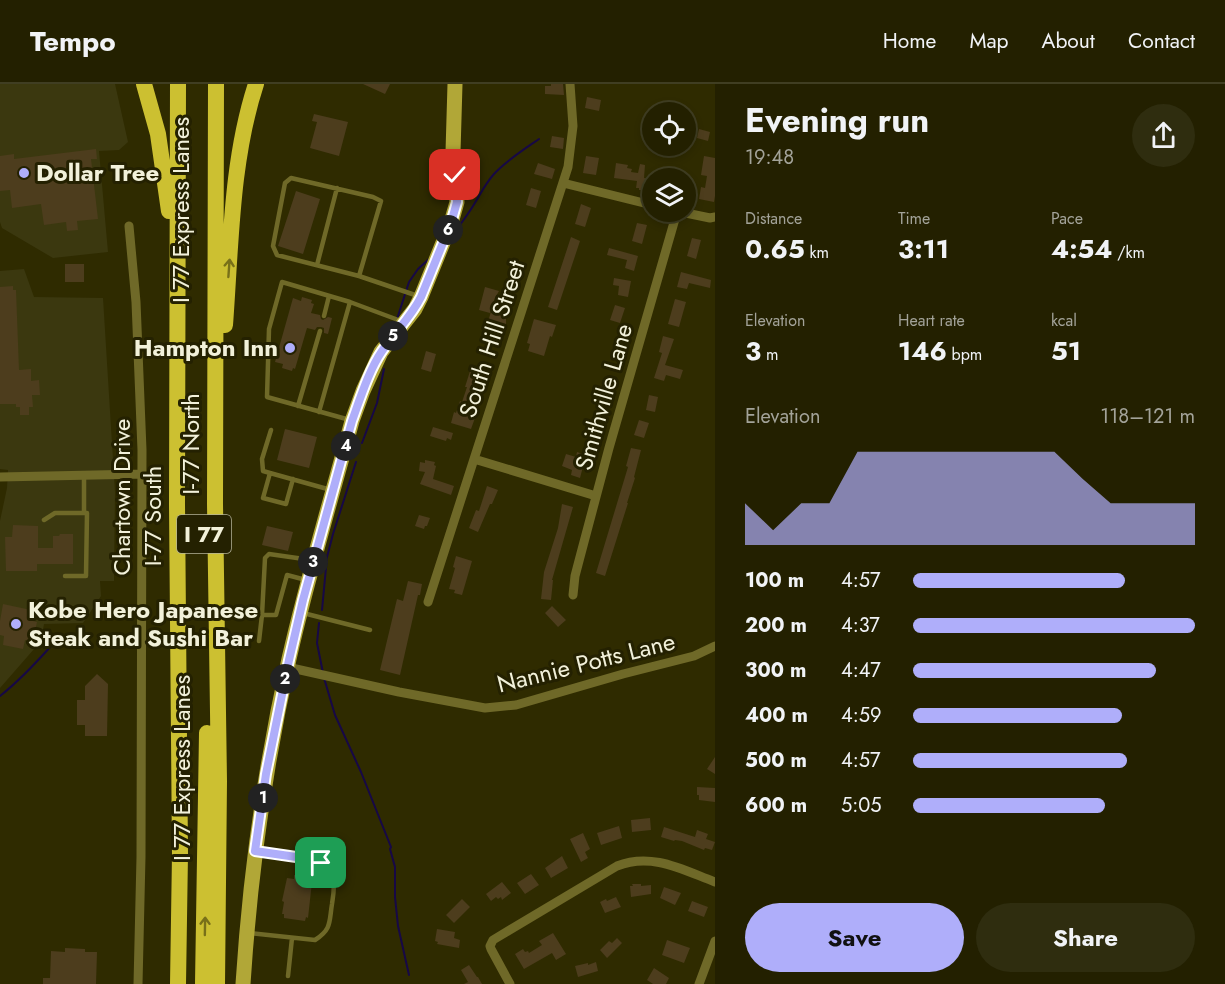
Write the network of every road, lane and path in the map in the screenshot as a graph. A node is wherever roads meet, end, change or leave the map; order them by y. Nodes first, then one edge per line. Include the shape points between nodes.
1 (144, 84) edge
2 (178, 84) edge
3 (189, 84) edge
4 (206, 84) edge
5 (216, 84) edge
6 (256, 84) edge
7 (455, 84) edge
8 (570, 84) edge
9 (563, 183) junction
10 (337, 189) junction
11 (642, 203) edge
12 (696, 215) edge
13 (715, 218) edge
14 (676, 222) edge
15 (129, 226) dead end
16 (317, 265) junction
17 (359, 276) junction
18 (177, 281) junction
19 (329, 296) junction
20 (421, 297) junction
21 (350, 302) junction
22 (324, 316) dead end
23 (405, 322) junction
24 (320, 332) dead end
25 (298, 406) junction
26 (319, 412) junction
27 (352, 421) junction
28 (271, 429) dead end
29 (214, 431) junction
30 (474, 459) junction
31 (270, 473) junction
32 (142, 474) junction
33 (84, 475) junction
34 (0, 477) edge
35 (293, 479) junction
36 (334, 491) junction
37 (596, 496) junction
38 (84, 513) junction
39 (44, 520) dead end
40 (314, 560) junction
41 (65, 576) dead end
42 (309, 581) junction
43 (573, 595) dead end
44 (428, 602) dead end
45 (300, 613) junction
46 (262, 615) junction
47 (370, 630) dead end
48 (259, 641) dead end
49 (715, 646) edge
50 (287, 667) junction
51 (255, 851) junction
52 (715, 882) edge
53 (247, 933) junction
54 (292, 938) junction
55 (715, 941) edge
56 (288, 976) dead end
57 (138, 984) edge
58 (178, 984) edge
59 (188, 984) edge
60 (203, 984) edge
61 (217, 984) edge
62 (243, 984) edge
63 (510, 984) edge
64 (699, 984) edge

1 - 18 highway via 161,154
2 - 18 highway, I-77 South / I 77
3 - 59 highway, I 77 Express Lanes / I 77
60 -> 4 highway, I 77 Express Lanes / I 77 via 207,718
5 - 29 highway, I-77 North / I 77
29 -> 6 highway via 238,161
7 - 20 main road via 453,152 457,202
8 - 9 street, South Hill Street via 572,141
9 - 11 street
9 - 30 street, South Hill Street
10 - 16 lane
10 - 16 lane via 291,178 285,183 273,246 277,255
10 - 17 lane via 381,201
12 - 13 street
14 - 37 street, Smithville Lane
15 - 32 street, Chartown Drive via 141,394
16 - 17 lane
17 - 20 lane
18 - 58 highway, I-77 South / I 77
19 - 21 lane
19 - 22 lane
19 - 25 lane via 282,282 279,291 269,329 267,397
20 - 23 main road
21 - 23 lane
21 - 26 lane
23 - 27 main road via 381,352
24 - 25 lane
25 - 26 lane
26 - 27 lane
27 - 36 main road
28 - 31 lane via 262,459 264,471
29 - 61 highway, I-77 North / I 77 via 219,781
30 - 37 street
30 - 44 street, South Hill Street
31 - 35 lane
31 - 35 lane via 264,498 286,504
32 - 33 street
32 - 57 street, Chartown Drive
33 - 34 street
33 - 38 lane
35 - 36 lane
36 - 40 main road
37 - 43 street, Smithville Lane
38 - 39 lane via 55,513
38 - 41 lane via 86,576
40 - 42 main road
40 - 46 lane via 268,554
42 - 45 main road
42 - 46 lane via 287,575 276,615
45 - 47 lane
45 - 50 main road
46 - 48 lane
49 - 50 street, Nannie Potts Lane via 694,656 516,705 485,708
50 - 51 main road
51 - 53 main road
51 - 54 lane via 310,859 321,863 332,877 329,927 315,940
52 - 63 street via 656,861 640,860 617,866 491,942 490,949
53 - 54 lane
53 - 62 main road
54 - 56 lane
55 - 64 street

